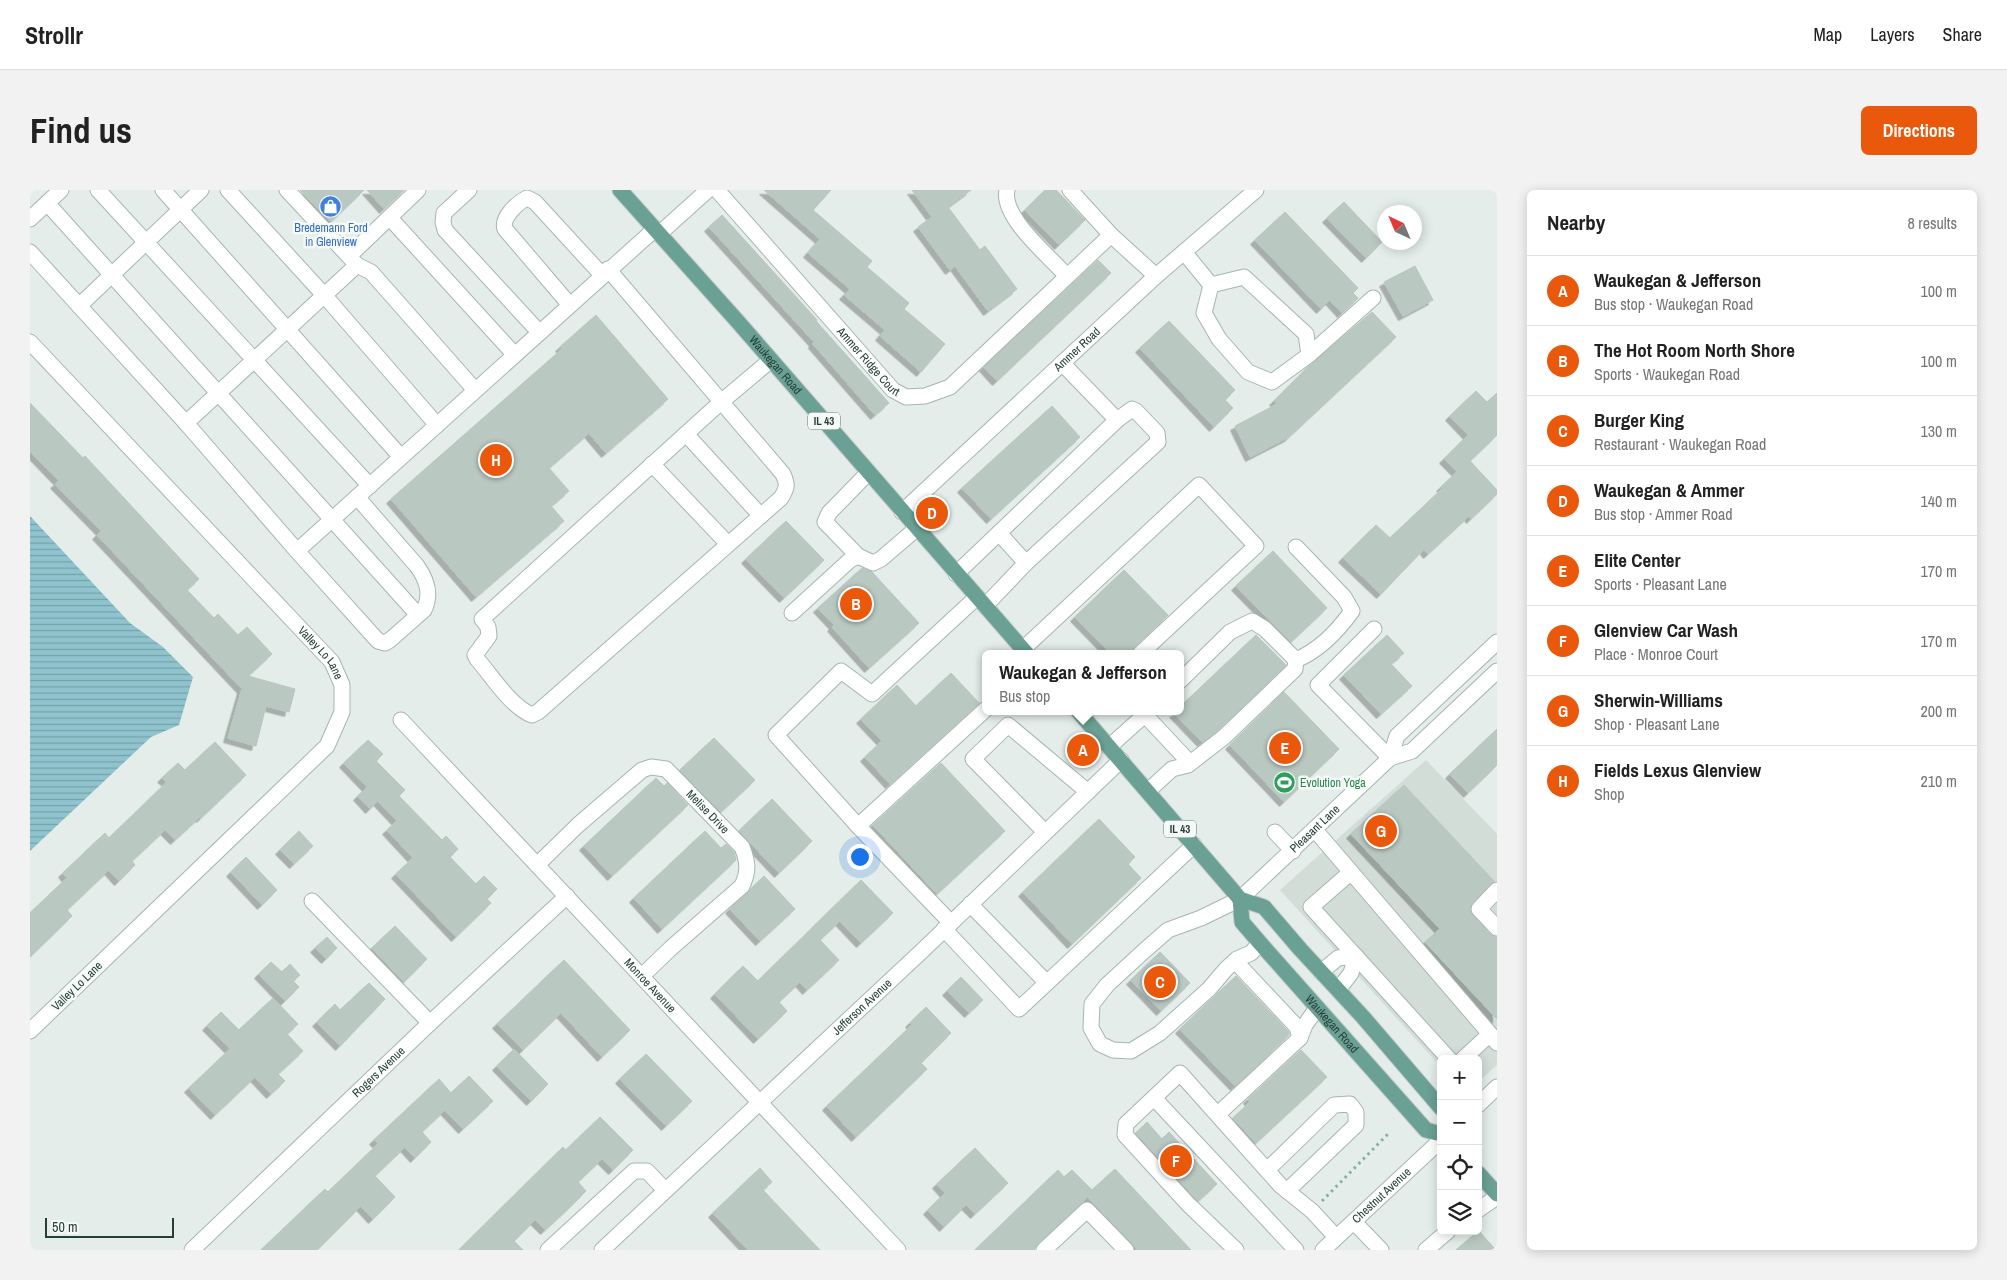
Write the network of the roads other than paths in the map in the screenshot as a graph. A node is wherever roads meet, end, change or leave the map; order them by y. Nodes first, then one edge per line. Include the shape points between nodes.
1 (61, 190) edge
2 (98, 190) edge
3 (163, 190) edge
4 (201, 190) edge
5 (228, 190) edge
6 (287, 190) edge
7 (418, 190) edge
8 (469, 190) edge
9 (620, 190) edge
10 (708, 190) edge
11 (717, 190) edge
12 (1007, 190) edge
13 (1070, 190) edge
14 (1256, 190) edge
15 (47, 203) junction
16 (181, 210) junction
17 (390, 218) junction
18 (30, 219) edge
19 (657, 232) junction
20 (1111, 235) junction
21 (146, 243) junction
22 (30, 252) edge
23 (1184, 252) junction
24 (353, 260) junction
25 (605, 272) junction
26 (112, 275) junction
27 (1066, 275) junction
28 (1156, 276) junction
29 (1211, 284) junction
30 (324, 295) junction
31 (1373, 298) dead end
32 (569, 304) junction
33 (79, 306) junction
34 (287, 329) junction
35 (539, 332) junction
36 (30, 342) edge
37 (514, 354) junction
38 (1309, 355) junction
39 (254, 360) junction
40 (771, 360) junction
41 (1062, 363) junction
42 (475, 390) junction
43 (220, 392) junction
44 (721, 402) junction
45 (1117, 420) junction
46 (186, 423) junction
47 (437, 425) junction
48 (686, 434) junction
49 (401, 457) junction
50 (652, 464) junction
51 (868, 473) junction
52 (370, 486) junction
53 (357, 498) junction
54 (902, 512) junction
55 (761, 516) junction
56 (333, 519) junction
57 (916, 528) junction
58 (999, 533) junction
59 (728, 544) junction
60 (1296, 547) dead end
61 (297, 551) junction
62 (858, 556) junction
63 (1026, 563) junction
64 (956, 574) junction
65 (981, 602) junction
66 (792, 613) dead end
67 (418, 615) junction
68 (1374, 629) dead end
69 (1497, 643) edge
70 (1024, 650) edge
71 (1026, 650) edge
72 (1144, 650) edge
73 (1296, 660) junction
74 (1497, 671) edge
75 (1184, 677) edge
76 (982, 713) edge
77 (1081, 715) edge
78 (1145, 715) edge
79 (1149, 715) edge
80 (401, 720) dead end
81 (1109, 747) junction
82 (1390, 758) junction
83 (1121, 760) junction
84 (1190, 763) junction
85 (1148, 791) junction
86 (1088, 792) junction
87 (858, 826) junction
88 (1314, 830) junction
89 (1045, 832) junction
90 (1275, 832) dead end
91 (1194, 845) junction
92 (1293, 850) junction
93 (537, 865) junction
94 (1350, 872) junction
95 (1497, 890) edge
96 (566, 896) junction
97 (1240, 899) junction
98 (312, 901) dead end
99 (970, 904) junction
100 (947, 926) junction
101 (1497, 928) edge
102 (1260, 944) junction
103 (1356, 956) junction
104 (1235, 961) junction
105 (1320, 972) junction
106 (642, 976) junction
107 (1047, 983) junction
108 (1338, 990) junction
109 (1317, 1008) junction
110 (430, 1023) junction
111 (30, 1031) edge
112 (1300, 1038) junction
113 (1493, 1038) edge
114 (1445, 1055) edge
115 (1469, 1055) edge
116 (1497, 1087) edge
117 (1154, 1098) junction
118 (1482, 1101) edge
119 (759, 1102) junction
120 (1437, 1103) edge
121 (1218, 1114) junction
122 (1437, 1133) edge
123 (1437, 1144) edge
124 (1267, 1170) junction
125 (1482, 1177) edge
126 (665, 1190) junction
127 (1287, 1191) junction
128 (1497, 1195) edge
129 (1482, 1207) edge
130 (1354, 1222) junction
131 (1443, 1235) edge
132 (1336, 1237) junction
133 (192, 1250) edge
134 (548, 1250) edge
135 (602, 1250) edge
136 (898, 1250) edge
137 (1044, 1250) edge
138 (1126, 1250) edge
139 (1236, 1250) edge
140 (1296, 1250) edge
141 (1324, 1250) edge
142 (1381, 1250) edge
143 (1426, 1250) edge

1 - 15 street
2 - 21 street
3 - 16 street
4 - 16 street
5 - 30 street
6 - 24 street
7 - 17 street
8 - 35 street via 444,213 445,230
9 - 19 main road, Waukegan Road / IL 43
10 - 19 street
11 - 27 street, Ammer Ridge Court via 893,390 906,397 925,396 950,387
12 - 27 street via 1014,220
13 - 20 street
14 - 23 street, Ammer Road
15 - 18 street
15 - 26 street
16 - 21 street
16 - 34 street
17 - 24 street
17 - 37 street
19 - 25 street
19 - 40 main road, Waukegan Road / IL 43
20 - 27 street, Ammer Ridge Court
20 - 28 street
21 - 26 street
21 - 39 street
22 - 33 street
23 - 28 street, Ammer Road
23 - 29 street
24 - 30 street
24 - 42 street via 371,272
25 - 32 street
25 - 32 street via 535,202 527,198 523,200 505,219 504,229
25 - 44 street
26 - 33 street
26 - 43 street
28 - 41 street, Ammer Road
29 - 38 street via 1244,276 1306,334
29 - 38 street via 1204,313 1219,339 1248,372 1272,382
30 - 34 street
30 - 47 street
31 - 38 street
32 - 35 street
33 - 46 street
34 - 39 street
34 - 49 street
35 - 37 street
36 - 111 street, Valley Lo Lane via 332,662 342,685 342,712 327,746
37 - 42 street
39 - 43 street
39 - 52 street
40 - 44 street
40 - 51 main road, Waukegan Road / IL 43
41 - 45 street
41 - 54 street, Ammer Road
42 - 47 street
43 - 46 street
43 - 56 street
44 - 48 street
44 - 55 street via 787,482 781,498
45 - 58 street
45 - 63 street via 1129,410 1136,411 1158,433 1158,442
46 - 61 street
47 - 49 street
48 - 50 street
48 - 55 street
49 - 52 street
50 - 59 street
50 - 59 street via 482,619 488,627 489,636 475,654 516,705 524,712 538,712
51 - 54 main road, Waukegan Road / IL 43
51 - 62 street via 829,513 825,522
52 - 53 street
53 - 56 street
53 - 67 street via 425,577 427,604
54 - 57 main road, Waukegan Road / IL 43
55 - 59 street
56 - 61 street
56 - 67 street
57 - 62 street via 881,560 873,563
57 - 64 main road, Waukegan Road / IL 43
58 - 63 street
58 - 64 street
60 - 73 street via 1344,596 1352,611 1318,648
61 - 67 street via 378,641 385,643 390,640
62 - 66 street
63 - 65 street
64 - 65 main road, Waukegan Road / IL 43
65 - 70 main road, Waukegan Road / IL 43
65 - 87 street via 872,694 841,671 776,736
68 - 82 street via 1318,685
69 - 82 street, Pleasant Lane via 1396,736
71 - 72 street via 1199,485 1256,546
73 - 75 street via 1265,629 1252,622 1230,632
73 - 84 street via 1295,669 1224,737
74 - 82 street, Pleasant Lane via 1412,751
76 - 87 street
77 - 81 main road, IL 43
78 - 81 street
79 - 84 street
80 - 93 street, Monroe Avenue
81 - 83 main road, IL 43
82 - 88 street, Pleasant Lane
83 - 85 main road, IL 43
83 - 86 street, Jefferson Avenue
84 - 85 street via 1172,769
85 - 91 main road, IL 43
86 - 89 street, Jefferson Avenue
86 - 89 street via 1008,725 973,758
87 - 100 street
88 - 92 street, Pleasant Lane
88 - 94 street
89 - 99 street, Jefferson Avenue
90 - 92 street
91 - 97 main road, IL 43
91 - 107 street
92 - 97 street, Pleasant Lane
93 - 96 street, Monroe Avenue
93 - 106 street, Melise Drive via 629,780 651,767 666,769 742,847 748,862 742,886
94 - 103 street via 1311,907
94 - 113 street
95 - 101 street via 1480,909
96 - 106 street, Monroe Avenue
96 - 110 street, Rogers Avenue
97 - 102 main road, Waukegan Road via 1242,922
97 - 104 street, Pleasant Lane via 1168,930 1102,991 1092,1004 1091,1028 1100,1044 1113,1050 1131,1052 1160,1033
97 - 105 main road via 1264,907
98 - 110 street
99 - 100 street, Jefferson Avenue
99 - 107 street
100 - 107 street via 1019,1009
100 - 119 street, Jefferson Avenue
102 - 104 street, Pleasant Lane
102 - 109 main road, Waukegan Road
103 - 105 street via 1338,958
103 - 108 street via 1352,973
103 - 114 street
104 - 112 street via 1296,1026
105 - 108 main road
106 - 119 street, Monroe Avenue
108 - 120 main road
109 - 112 street
109 - 122 main road, Waukegan Road via 1426,1130
110 - 133 street, Rogers Avenue
112 - 121 street
113 - 115 street
116 - 118 street
117 - 121 street via 1180,1074
117 - 139 street via 1126,1124 1125,1135 1188,1204
117 - 140 street
119 - 126 street, Jefferson Avenue
119 - 136 street, Monroe Avenue
121 - 124 street
123 - 130 street, Chestnut Avenue
124 - 127 street
124 - 127 street via 1334,1105 1350,1104 1356,1112 1356,1125
125 - 128 main road
126 - 134 street via 647,1171 634,1171
126 - 135 street, Jefferson Avenue
127 - 132 street via 1312,1211
128 - 129 street
130 - 132 street, Chestnut Avenue
130 - 142 street
131 - 143 street
132 - 141 street, Chestnut Avenue
137 - 138 street via 1087,1210

